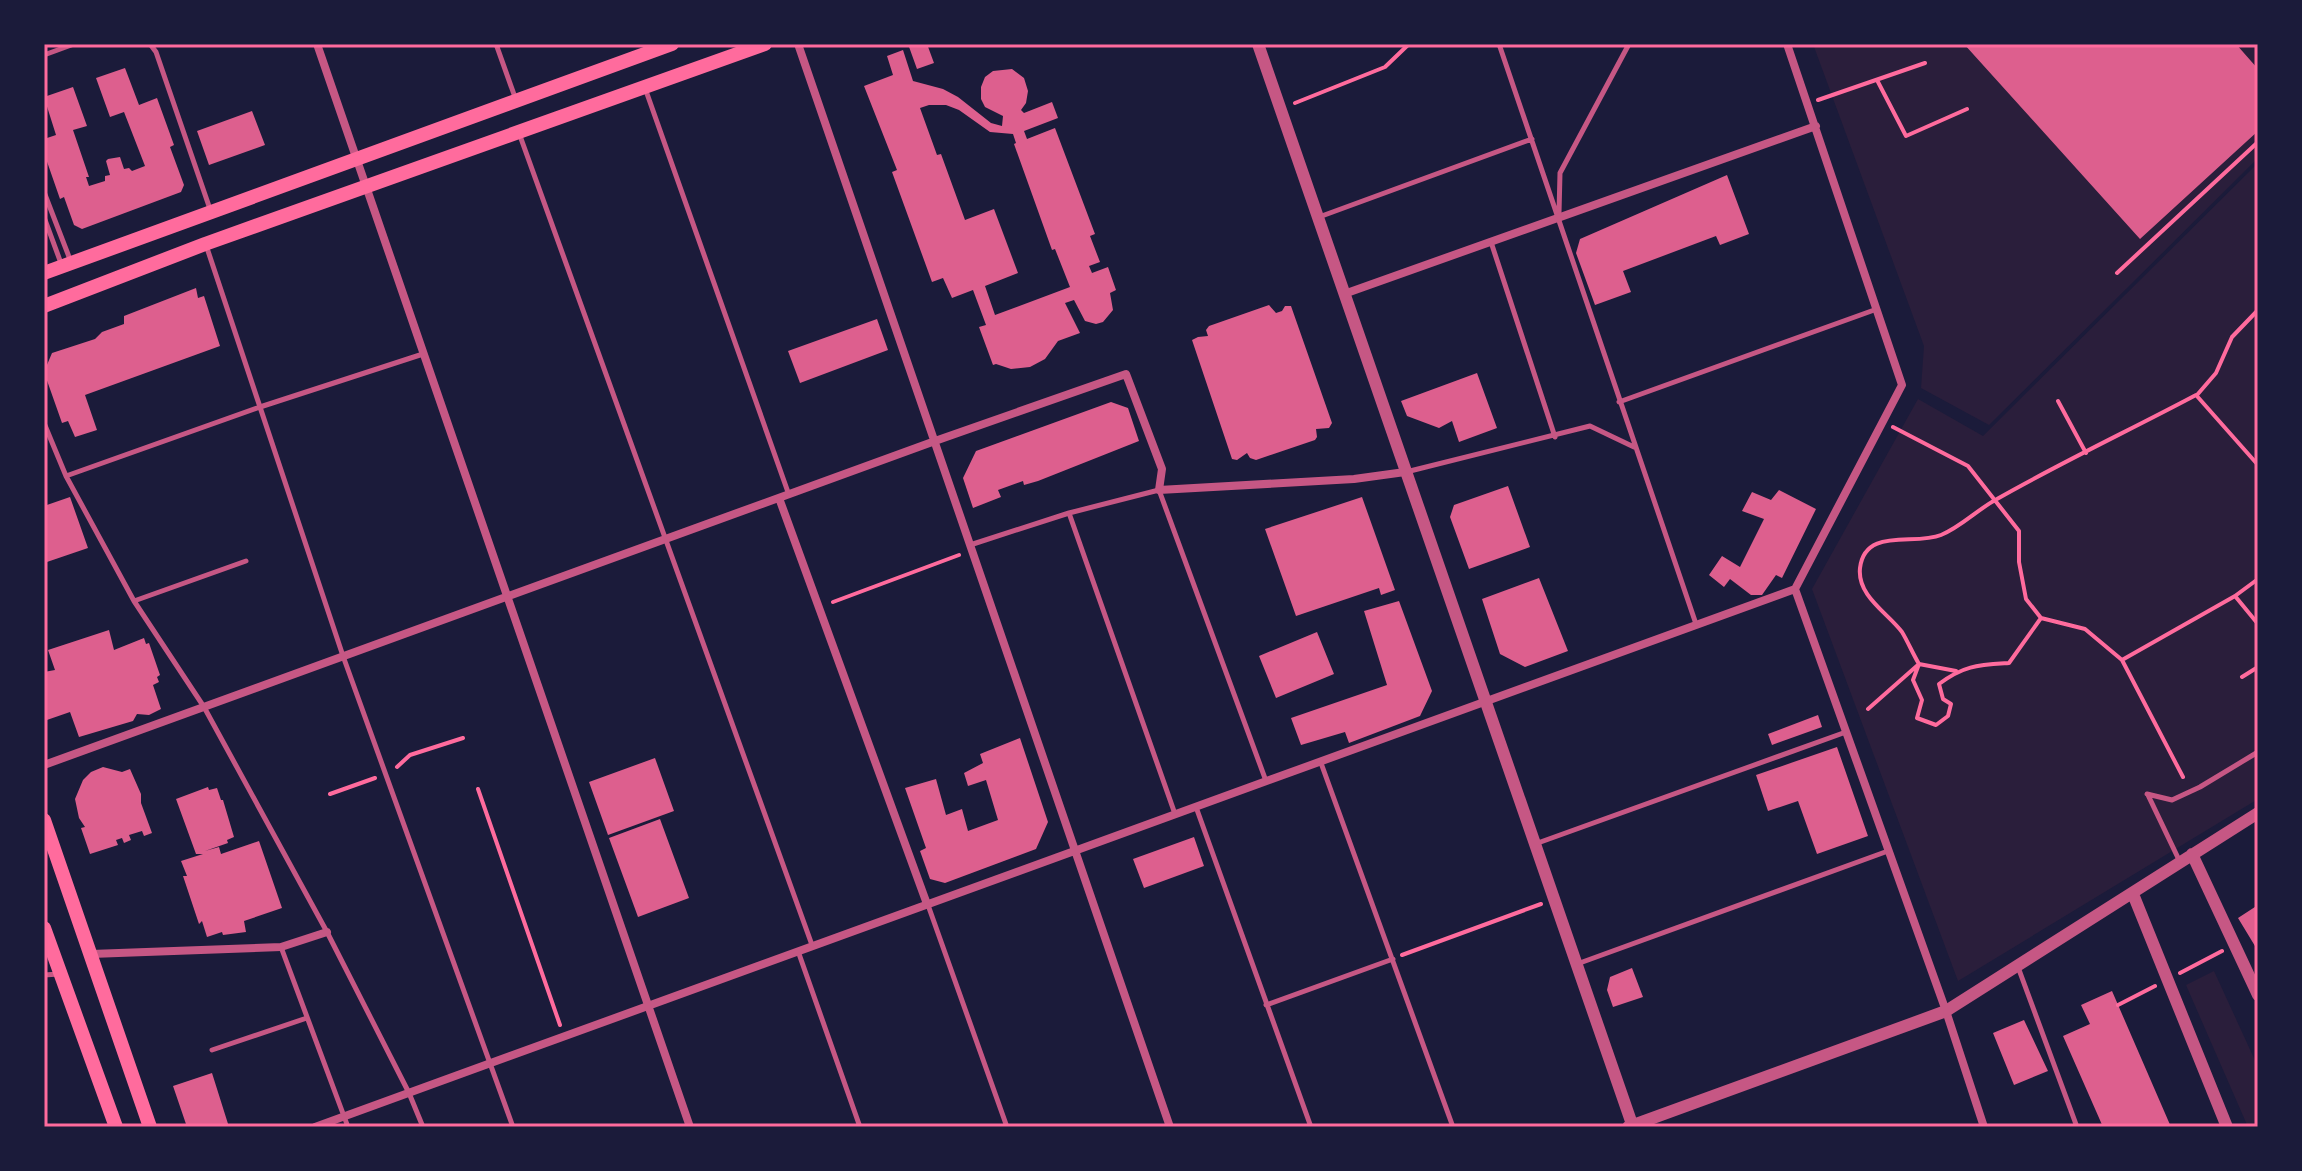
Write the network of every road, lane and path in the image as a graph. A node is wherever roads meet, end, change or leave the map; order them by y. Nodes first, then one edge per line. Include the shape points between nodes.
1 (74, 44) edge
2 (150, 44) edge
3 (317, 44) edge
4 (496, 44) edge
5 (672, 44) edge
6 (765, 44) edge
7 (798, 44) edge
8 (1258, 44) edge
9 (1409, 44) edge
10 (1499, 44) edge
11 (1629, 44) edge
12 (1787, 44) edge
13 (638, 50) edge
14 (44, 55) edge
15 (1925, 63) dead end
16 (1877, 80) junction
17 (645, 87) junction
18 (517, 102) junction
19 (1809, 104) junction
20 (1281, 109) junction
21 (1967, 109) dead end
22 (1816, 126) junction
23 (519, 132) junction
24 (1532, 139) junction
25 (2258, 142) edge
26 (357, 159) junction
27 (366, 189) junction
28 (44, 192) edge
29 (211, 213) junction
30 (44, 217) edge
31 (1319, 217) junction
32 (1559, 218) junction
33 (1491, 242) junction
34 (205, 244) junction
35 (67, 265) junction
36 (44, 273) edge
37 (2117, 273) dead end
38 (1344, 294) junction
39 (44, 306) edge
40 (1877, 309) junction
41 (2258, 310) edge
42 (423, 354) junction
43 (2196, 395) junction
44 (2058, 401) dead end
45 (1619, 402) junction
46 (260, 407) junction
47 (1883, 422) junction
48 (44, 423) edge
49 (1555, 437) junction
50 (935, 441) junction
51 (1635, 447) junction
52 (2086, 453) junction
53 (2258, 465) edge
54 (1405, 472) junction
55 (66, 476) junction
56 (1159, 490) junction
57 (784, 497) junction
58 (1996, 500) junction
59 (1069, 513) junction
60 (666, 539) junction
61 (970, 545) junction
62 (246, 561) dead end
63 (2258, 579) edge
64 (1795, 589) junction
65 (2235, 596) junction
66 (507, 597) junction
67 (134, 601) junction
68 (819, 607) junction
69 (2041, 618) junction
70 (2258, 624) edge
71 (1696, 625) junction
72 (343, 656) junction
73 (2122, 660) junction
74 (1919, 664) junction
75 (2258, 667) edge
76 (1956, 671) junction
77 (2242, 677) dead end
78 (1485, 701) junction
79 (204, 707) junction
80 (1868, 709) dead end
81 (1846, 732) junction
82 (2258, 752) edge
83 (1321, 763) junction
84 (44, 765) edge
85 (2183, 777) dead end
86 (1266, 781) junction
87 (478, 789) dead end
88 (1196, 807) junction
89 (2258, 813) edge
90 (1175, 815) junction
91 (44, 820) edge
92 (1535, 844) junction
93 (1073, 851) junction
94 (1888, 851) junction
95 (2192, 854) junction
96 (2180, 863) junction
97 (2133, 894) junction
98 (1555, 899) junction
99 (927, 904) junction
100 (44, 928) edge
101 (327, 932) junction
102 (812, 945) junction
103 (281, 947) junction
104 (797, 950) junction
105 (91, 954) junction
106 (1393, 959) junction
107 (1577, 964) junction
108 (2017, 966) junction
109 (60, 973) junction
110 (44, 975) edge
111 (2258, 995) edge
112 (1266, 1005) junction
113 (648, 1006) junction
114 (1946, 1011) junction
115 (307, 1018) junction
116 (564, 1036) junction
117 (212, 1050) dead end
118 (490, 1063) junction
119 (409, 1093) junction
120 (345, 1117) junction
121 (1631, 1126) edge
122 (116, 1127) edge
123 (150, 1127) edge
124 (315, 1127) edge
125 (348, 1127) edge
126 (423, 1127) edge
127 (513, 1127) edge
128 (690, 1127) edge
129 (860, 1127) edge
130 (1007, 1127) edge
131 (1170, 1127) edge
132 (1311, 1127) edge
133 (1453, 1127) edge
134 (1984, 1127) edge
135 (2077, 1127) edge
136 (2227, 1127) edge

1 - 14 lane
2 - 29 lane
3 - 26 street
4 - 18 lane
5 - 13 main road
6 - 17 main road
7 - 50 street
8 - 20 street
9 - 20 path via 1385,67
10 - 24 lane
11 - 32 lane via 1560,173
12 - 19 street
13 - 18 main road
15 - 16 path
16 - 19 path
16 - 21 path via 1906,136
17 - 23 main road
17 - 57 lane
18 - 26 main road
19 - 22 street
20 - 31 street
22 - 32 street
22 - 40 street
23 - 27 main road
23 - 60 lane
24 - 31 lane
24 - 32 lane
25 - 37 path
26 - 27 street
26 - 29 main road
27 - 34 main road
27 - 42 street
28 - 35 lane
29 - 35 main road
30 - 35 lane
31 - 38 street
32 - 33 street
32 - 45 lane
33 - 38 street
33 - 49 lane
34 - 39 main road
34 - 46 lane
35 - 36 main road
38 - 54 street
40 - 45 lane
40 - 47 street via 1902,385
41 - 43 path via 2232,337 2216,373
42 - 46 lane
42 - 66 street
43 - 52 path
43 - 53 path
44 - 52 path
45 - 51 lane
46 - 55 lane
46 - 72 lane
47 - 58 path via 1968,466
47 - 64 street
48 - 55 lane
49 - 51 lane via 1590,426
49 - 54 lane
50 - 56 street via 1126,374 1162,469
50 - 57 street
50 - 61 street
51 - 71 lane
52 - 58 path
54 - 56 street
54 - 78 street
55 - 67 lane
56 - 59 lane
56 - 86 lane
57 - 60 street
57 - 68 street
58 - 69 path via 2019,531 2026,599
58 - 74 path via 1941,535 1889,539 1862,557 1859,572 1865,588 1903,634
59 - 61 lane
59 - 90 lane
60 - 66 street
60 - 102 lane
61 - 68 path via 961,555
61 - 93 street
62 - 67 lane
63 - 65 path
64 - 71 street
64 - 81 street
65 - 70 path
65 - 73 path
66 - 72 street
66 - 113 street
67 - 79 lane
68 - 99 street
69 - 73 path via 2085,629
69 - 76 path via 2009,663
71 - 78 street
72 - 79 street
72 - 118 lane
73 - 85 path
74 - 76 path
74 - 76 path via 1913,680 1922,700 1917,718 1936,725 1948,716 1951,704 1943,699 1939,684
74 - 80 path
75 - 77 path
78 - 83 street
78 - 92 street
79 - 84 street
79 - 101 lane
81 - 92 lane
81 - 94 street
82 - 96 lane via 2172,800 2147,794
83 - 86 street
83 - 106 lane
86 - 88 street
87 - 116 path
88 - 90 street
88 - 112 lane
89 - 95 street
90 - 93 street
91 - 105 main road
92 - 98 street
93 - 99 street
93 - 131 street
94 - 107 lane
94 - 114 street
95 - 96 street
95 - 111 street
96 - 97 street
97 - 108 street
97 - 136 street
98 - 106 path
98 - 107 street
99 - 102 street
99 - 130 lane
100 - 109 main road
101 - 103 street
101 - 119 lane
102 - 104 street
103 - 105 street
103 - 115 lane
104 - 113 street
104 - 129 lane
105 - 123 main road
106 - 112 lane
106 - 133 lane
107 - 121 street
108 - 114 street
108 - 135 lane
109 - 110 lane
109 - 122 main road
112 - 132 lane
113 - 116 street
113 - 128 street
114 - 121 street
114 - 134 street
115 - 117 lane
115 - 120 lane
116 - 118 street
118 - 119 street
118 - 127 lane
119 - 120 street
119 - 126 lane
120 - 124 street
120 - 125 lane

